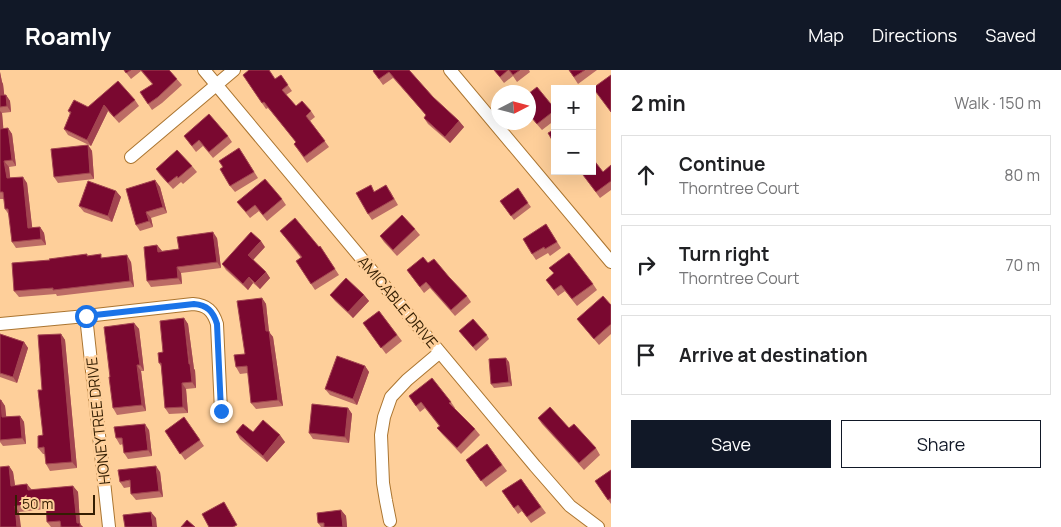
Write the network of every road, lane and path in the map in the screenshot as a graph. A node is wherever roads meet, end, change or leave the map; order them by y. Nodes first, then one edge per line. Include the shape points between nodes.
1 (204, 70) edge
2 (234, 70) edge
3 (450, 70) edge
4 (217, 84) junction
5 (131, 157) dead end
6 (611, 262) edge
7 (86, 316) junction
8 (0, 324) edge
9 (440, 353) junction
10 (221, 411) dead end
11 (390, 521) dead end
12 (109, 527) edge
13 (598, 527) edge

1 - 4 street, AMICABLE DRIVE
2 - 4 street
3 - 6 street
4 - 5 street
4 - 9 street, AMICABLE DRIVE
7 - 8 street
7 - 10 street via 194,304 207,307 217,324
7 - 12 street, HONEYTREE DRIVE
9 - 11 street via 391,397 384,417 381,435 383,483
9 - 13 street, AMICABLE DRIVE via 570,506

